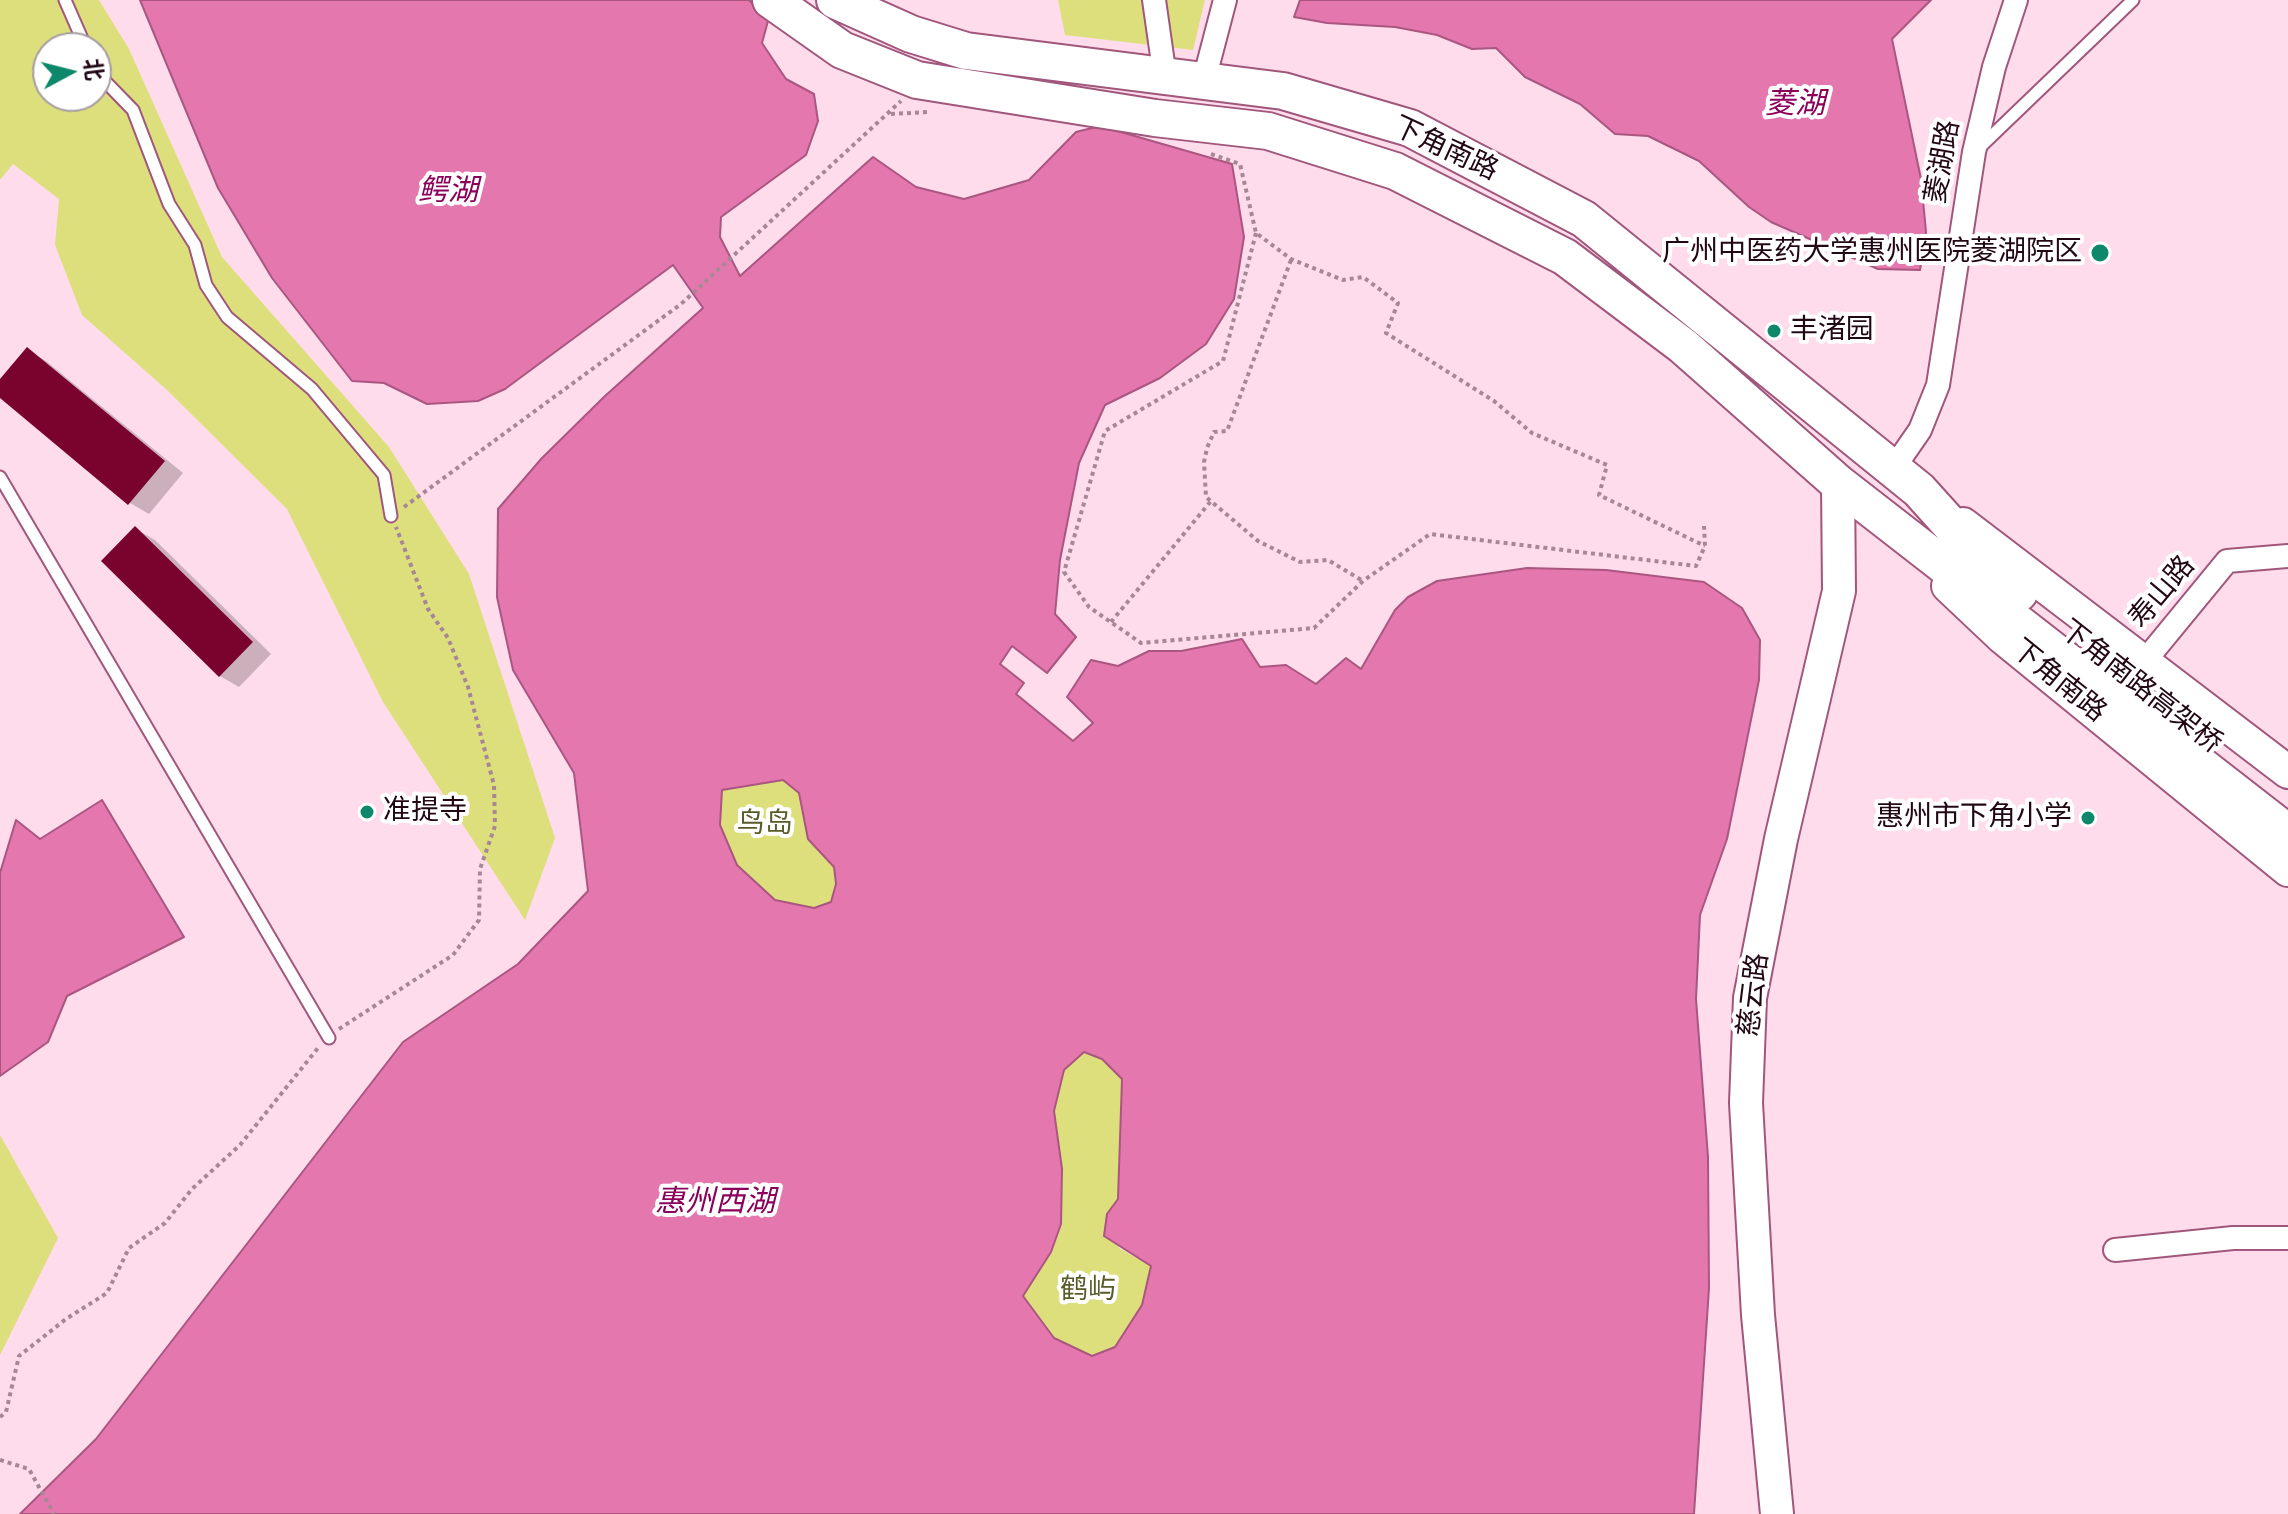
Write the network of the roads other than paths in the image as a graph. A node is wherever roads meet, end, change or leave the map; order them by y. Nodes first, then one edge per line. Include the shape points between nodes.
1 (65, 0) edge
2 (771, 0) edge
3 (835, 0) edge
4 (1154, 0) edge
5 (1225, 0) edge
6 (2016, 0) edge
7 (2133, 0) edge
8 (79, 32) edge
9 (1165, 77) junction
10 (1204, 80) junction
11 (112, 88) edge
12 (1974, 152) junction
13 (0, 477) edge
14 (1906, 480) junction
15 (1838, 483) junction
16 (391, 516) road end
17 (2288, 556) edge
18 (1988, 582) junction
19 (2144, 662) junction
20 (2288, 772) edge
21 (2288, 804) edge
22 (2288, 833) edge
23 (2288, 870) edge
24 (329, 1038) dead end
25 (2288, 1238) edge
26 (2115, 1250) dead end
27 (1777, 1514) edge

1 - 8 lane
2 - 15 main road, 下角南路 via 842,50 925,96 1268,131 1395,171 1565,257 1683,346
3 - 9 main road, 下角南路 via 911,34 966,51
4 - 9 street
5 - 10 street
6 - 12 street, 菱湖路
7 - 12 lane
9 - 10 main road, 下角南路
10 - 14 main road, 下角南路 via 1283,91 1410,128 1584,219
11 - 16 lane via 133,110 169,204 195,245 206,285 227,317 312,389 384,475
12 - 14 street, 菱湖路 via 1938,385
13 - 24 lane
14 - 18 main road, 下角南路
14 - 19 main road, 下角南路
15 - 18 main road, 下角南路
15 - 23 main road, 下角南路 via 2002,637
15 - 27 main road, 慈云路 via 1839,591 1750,998 1746,1103
17 - 19 street, 寿山路 via 2227,561
18 - 21 main road, 下角南路高架桥
18 - 22 main road, 下角南路高架桥
19 - 20 main road, 下角南路
25 - 26 street

